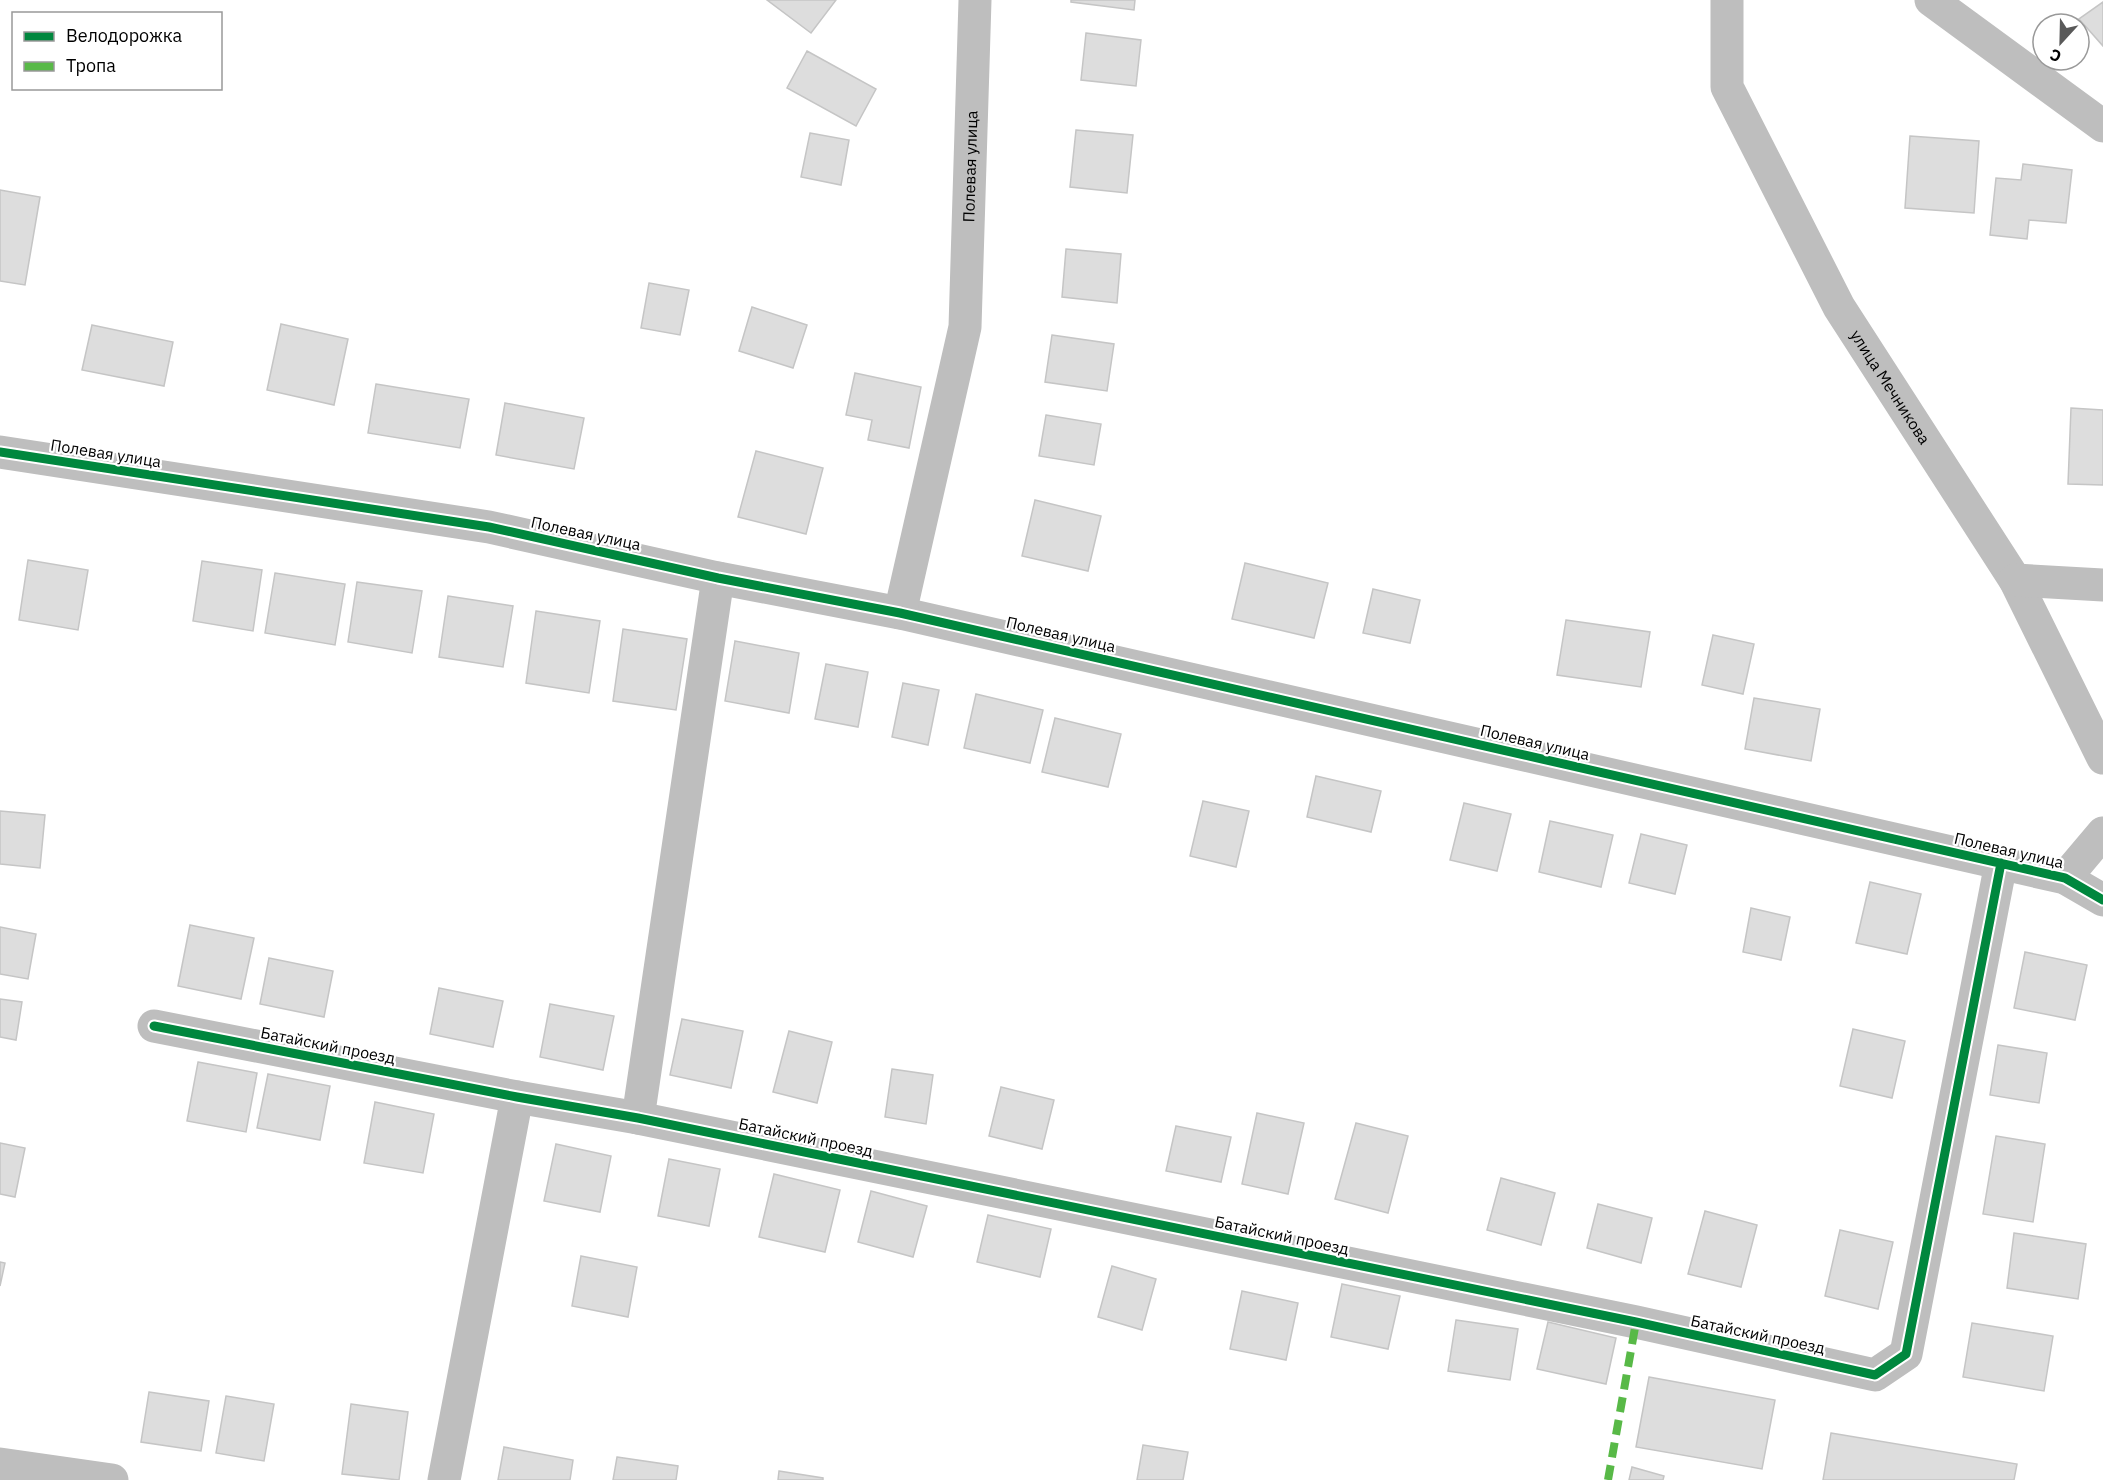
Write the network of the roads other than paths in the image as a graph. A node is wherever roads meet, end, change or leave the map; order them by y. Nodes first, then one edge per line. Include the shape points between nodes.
1 (975, 0) edge
2 (1727, 0) edge
3 (1931, 0) edge
4 (2103, 126) edge
5 (0, 452) edge
6 (718, 578) junction
7 (2015, 580) junction
8 (2103, 585) edge
9 (900, 613) junction
10 (2103, 758) edge
11 (2103, 833) edge
12 (2001, 863) junction
13 (2066, 878) junction
14 (2103, 900) edge
15 (154, 1026) dead end
16 (517, 1097) junction
17 (638, 1118) junction
18 (0, 1464) edge
19 (112, 1480) edge
20 (444, 1480) edge

1 - 9 street, Полевая улица via 965,327
2 - 7 street, улица Мечникова via 1727,87 1839,307
3 - 4 street
5 - 6 street, Полевая улица via 489,527
6 - 9 street, Полевая улица
6 - 17 street
7 - 8 street
7 - 10 street, улица Мечникова
9 - 12 street, Полевая улица
11 - 13 street
12 - 13 street, Полевая улица
12 - 17 street, Батайский проезд via 1906,1354 1875,1375 1636,1322
13 - 14 street, Полевая улица
15 - 16 street, Батайский проезд
16 - 17 street, Батайский проезд
16 - 20 street
18 - 19 street

